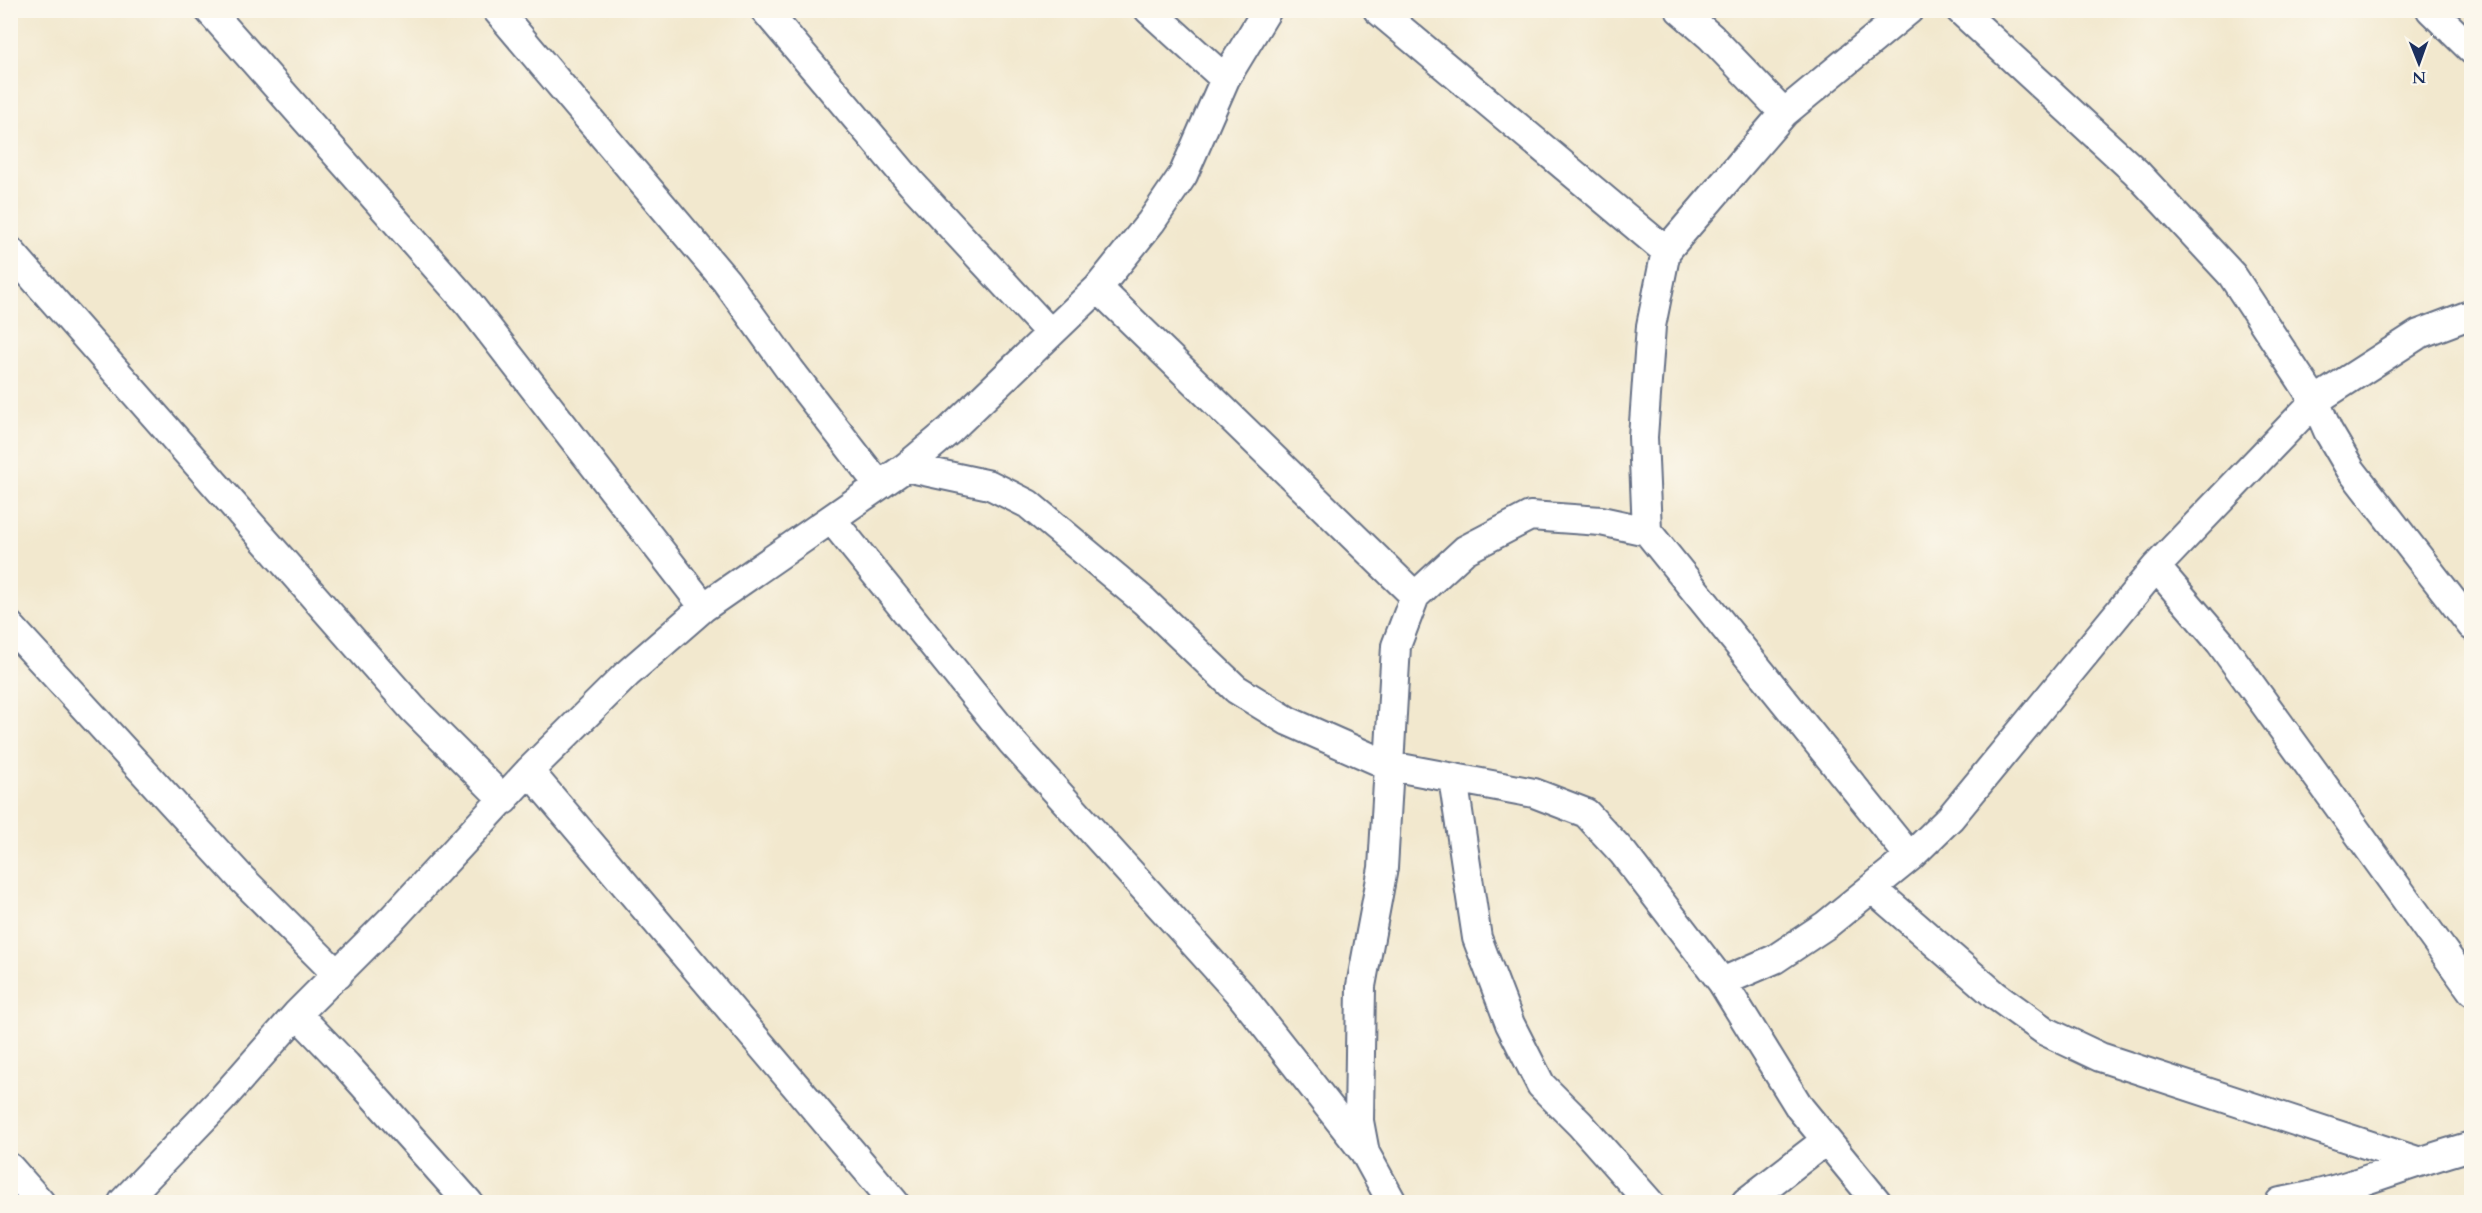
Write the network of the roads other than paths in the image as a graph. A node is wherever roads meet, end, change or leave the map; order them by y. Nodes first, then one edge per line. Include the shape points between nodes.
1 (209, 10) edge
2 (497, 10) edge
3 (765, 10) edge
4 (1149, 10) edge
5 (1267, 10) edge
6 (1378, 10) edge
7 (1680, 10) edge
8 (1909, 10) edge
9 (1960, 10) edge
10 (2431, 10) edge
11 (2472, 50) edge
12 (1225, 79) junction
13 (1784, 113) junction
14 (10, 251) edge
15 (1666, 251) junction
16 (1098, 288) junction
17 (2472, 314) edge
18 (1050, 333) junction
19 (2315, 401) junction
20 (906, 467) junction
21 (879, 485) junction
22 (832, 520) junction
23 (1647, 531) junction
24 (2156, 567) junction
25 (1415, 596) junction
26 (704, 607) junction
27 (10, 626) edge
28 (2472, 626) edge
29 (1390, 766) junction
30 (529, 771) junction
31 (1453, 778) junction
32 (504, 800) junction
33 (1910, 857) junction
34 (1873, 889) junction
35 (338, 975) junction
36 (1722, 982) junction
37 (2472, 991) edge
38 (297, 1014) junction
39 (1825, 1141) junction
40 (2472, 1146) edge
41 (1365, 1153) junction
42 (2417, 1161) junction
43 (10, 1168) edge
44 (40, 1203) edge
45 (123, 1203) edge
46 (468, 1203) edge
47 (894, 1203) edge
48 (1392, 1203) edge
49 (1649, 1203) edge
50 (1746, 1203) edge
51 (1877, 1203) edge
52 (2280, 1203) edge

1 - 26 street via 468,304
2 - 21 street via 726,281
3 - 18 street via 912,184
4 - 12 street
5 - 12 street
6 - 15 street
7 - 13 street
8 - 13 street
9 - 19 street via 2136,172 2232,275
10 - 11 street
12 - 16 street via 1183,175
13 - 15 street
14 - 32 street via 413,709
15 - 23 street via 1651,326 1644,415
16 - 18 street
16 - 25 street
17 - 19 street via 2419,334
18 - 20 street
19 - 24 street
19 - 28 street via 2350,470
20 - 21 street
20 - 29 street via 990,485 1029,504 1144,601 1236,689 1288,721
21 - 22 street
22 - 26 street
22 - 41 street via 1011,741 1240,995
23 - 25 street via 1601,521 1530,516 1465,550
23 - 33 street
24 - 33 street via 1950,818
24 - 37 street via 2220,642
25 - 29 street via 1396,646
26 - 30 street via 627,674
27 - 35 street via 242,879
29 - 31 street
29 - 41 street via 1383,868 1361,986 1359,1121
30 - 32 street
30 - 47 street
31 - 36 street via 1534,793 1586,813 1623,853
31 - 49 street via 1477,938 1510,1024 1540,1085
32 - 35 street
33 - 34 street
34 - 36 street via 1775,959
34 - 42 street via 1995,995 2044,1031 2100,1057
35 - 38 street
36 - 39 street via 1800,1108
38 - 45 street
38 - 46 street
39 - 50 street
39 - 51 street
40 - 42 street
41 - 48 street
42 - 52 street via 2310,1197
43 - 44 street

